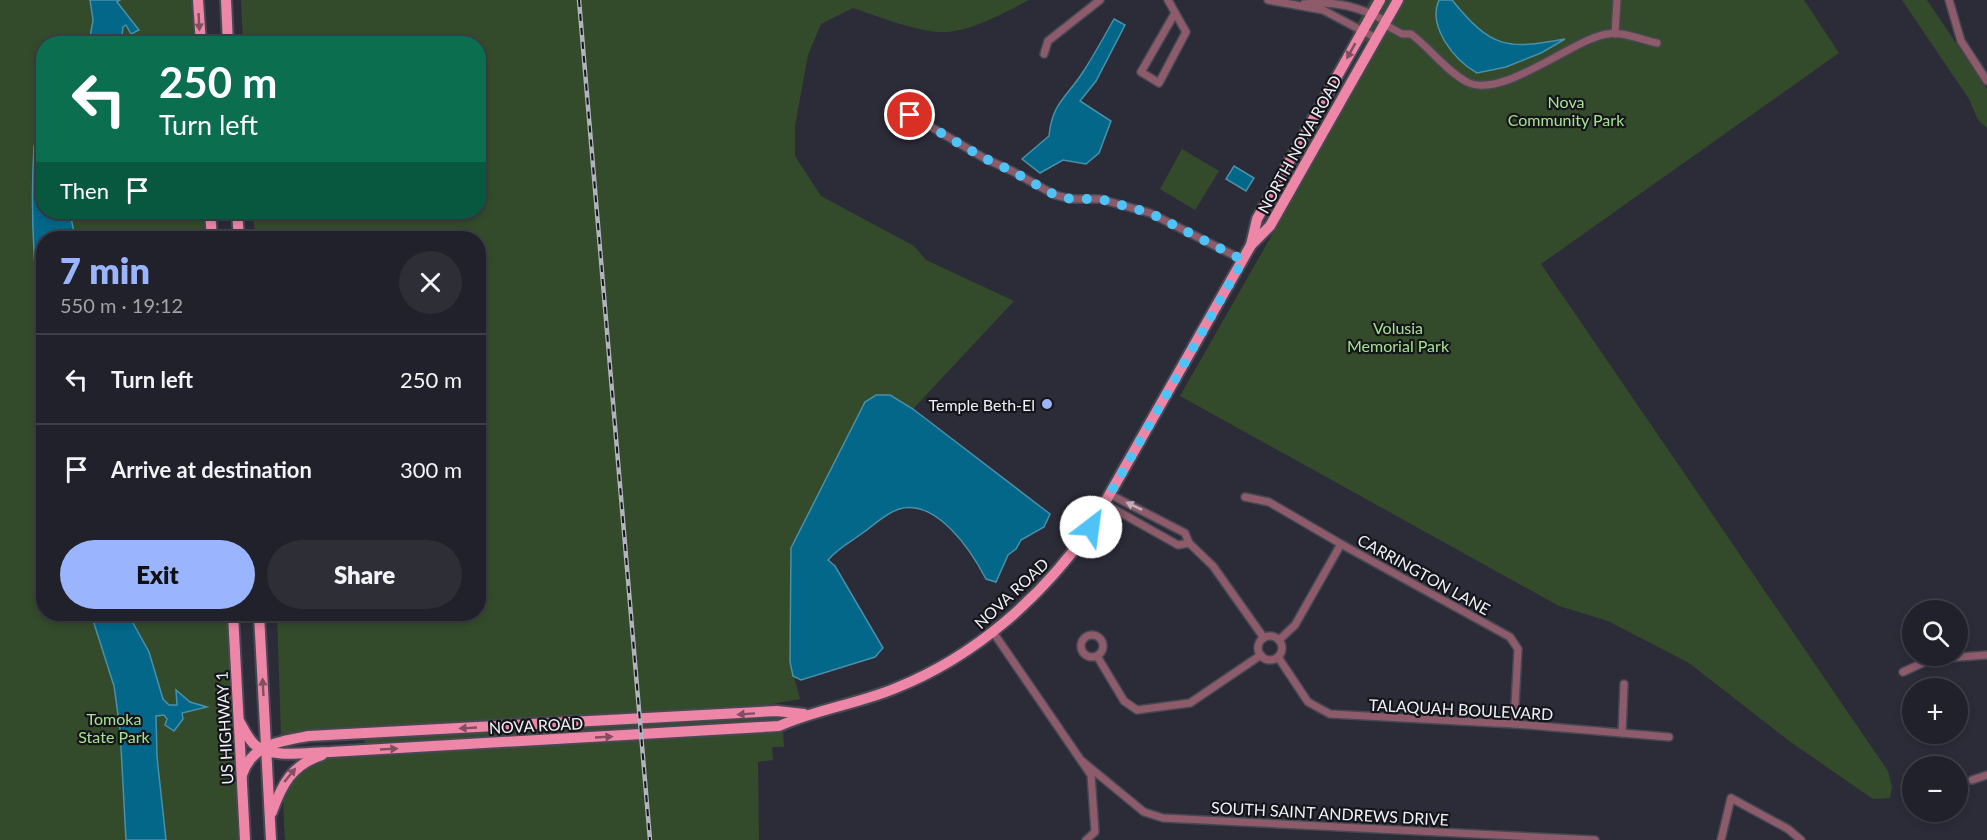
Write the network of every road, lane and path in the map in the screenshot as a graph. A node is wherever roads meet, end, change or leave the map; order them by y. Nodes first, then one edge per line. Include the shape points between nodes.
1 (198, 0) edge
2 (226, 0) edge
3 (1100, 0) edge
4 (1168, 0) edge
5 (1268, 0) edge
6 (1380, 0) edge
7 (1398, 0) edge
8 (1617, 0) edge
9 (1949, 0) edge
10 (1302, 4) junction
11 (1175, 13) junction
12 (1372, 14) junction
13 (1385, 22) junction
14 (1362, 31) junction
15 (1615, 34) junction
16 (200, 36) edge
17 (228, 36) edge
18 (1376, 38) junction
19 (1657, 43) dead end
20 (1044, 54) dead end
21 (1987, 81) edge
22 (892, 104) dead end
23 (1251, 245) junction
24 (1243, 260) junction
25 (1245, 497) dead end
26 (1107, 499) junction
27 (1154, 515) junction
28 (1147, 528) junction
29 (1190, 543) junction
30 (1341, 544) junction
31 (233, 621) edge
32 (259, 621) edge
33 (993, 632) junction
34 (1264, 638) junction
35 (1279, 640) junction
36 (1261, 655) junction
37 (1987, 655) edge
38 (1097, 656) dead end
39 (1278, 657) junction
40 (1903, 672) dead end
41 (1624, 684) dead end
42 (804, 714) junction
43 (239, 721) junction
44 (1514, 724) junction
45 (1622, 733) junction
46 (1669, 737) dead end
47 (264, 748) junction
48 (330, 752) junction
49 (1082, 761) junction
50 (242, 775) junction
51 (1987, 775) edge
52 (1972, 780) dead end
53 (270, 818) junction
54 (245, 840) edge
55 (271, 840) edge
56 (1086, 840) edge
57 (1595, 840) edge
58 (1721, 840) edge
59 (1801, 840) edge

1 -> 16 main road
2 - 17 main road
3 - 20 street via 1048,41
4 - 11 street
5 - 10 street
6 - 12 main road, NORTH NOVA ROAD
7 - 13 main road, NORTH NOVA ROAD
8 - 15 street
9 - 21 street via 1961,41
10 - 12 street via 1352,5
10 - 14 street via 1323,10
11 - 11 street via 1186,32 1159,83 1141,72
12 - 13 street
12 - 14 main road, NORTH NOVA ROAD
13 - 15 street via 1402,34 1411,34 1460,77 1478,85 1506,79 1602,35
13 - 18 main road, NORTH NOVA ROAD
14 - 18 street
14 -> 23 main road, NORTH NOVA ROAD via 1257,219
15 - 19 street
18 - 23 main road, NORTH NOVA ROAD via 1270,226
22 - 24 street via 1055,195 1100,199 1150,213
23 - 24 main road, NOVA ROAD
24 - 26 main road, NOVA ROAD
25 - 30 street, CARRINGTON LANE via 1269,502
27 -> 26 street
26 - 28 street
26 - 33 main road, NOVA ROAD via 1074,552 1053,577
27 - 28 street
27 - 29 street via 1185,533
28 - 29 street via 1178,545
29 - 34 street via 1213,566
30 - 35 street via 1294,626
30 - 44 street, CARRINGTON LANE via 1510,637 1518,649
31 - 43 main road, US HIGHWAY 1
47 -> 32 main road
33 - 42 main road, NOVA ROAD via 951,660 897,688
33 - 49 street
34 - 35 street
34 - 36 street via 1259,646
35 - 39 street via 1282,647
36 - 38 street via 1190,703 1137,710 1124,701
36 - 39 street via 1267,659
37 - 40 street via 1930,659
39 - 44 street, TALAQUAH BOULEVARD via 1308,702 1330,714
41 - 45 street
42 -> 47 main road, NOVA ROAD via 777,711 330,735
48 -> 42 main road, NOVA ROAD via 757,728 779,726
43 - 47 main road via 250,740
43 - 50 main road, US HIGHWAY 1
44 - 45 street, TALAQUAH BOULEVARD
45 - 46 street, TALAQUAH BOULEVARD
47 - 48 main road, NOVA ROAD
47 - 50 main road
47 - 53 main road
53 -> 48 main road via 290,773 300,764
49 - 56 street via 1091,775 1095,832
49 - 57 street, SOUTH SAINT ANDREWS DRIVE via 1144,812 1163,818
50 - 54 main road, US HIGHWAY 1
51 - 52 street
53 - 55 main road
58 - 59 street via 1731,798

